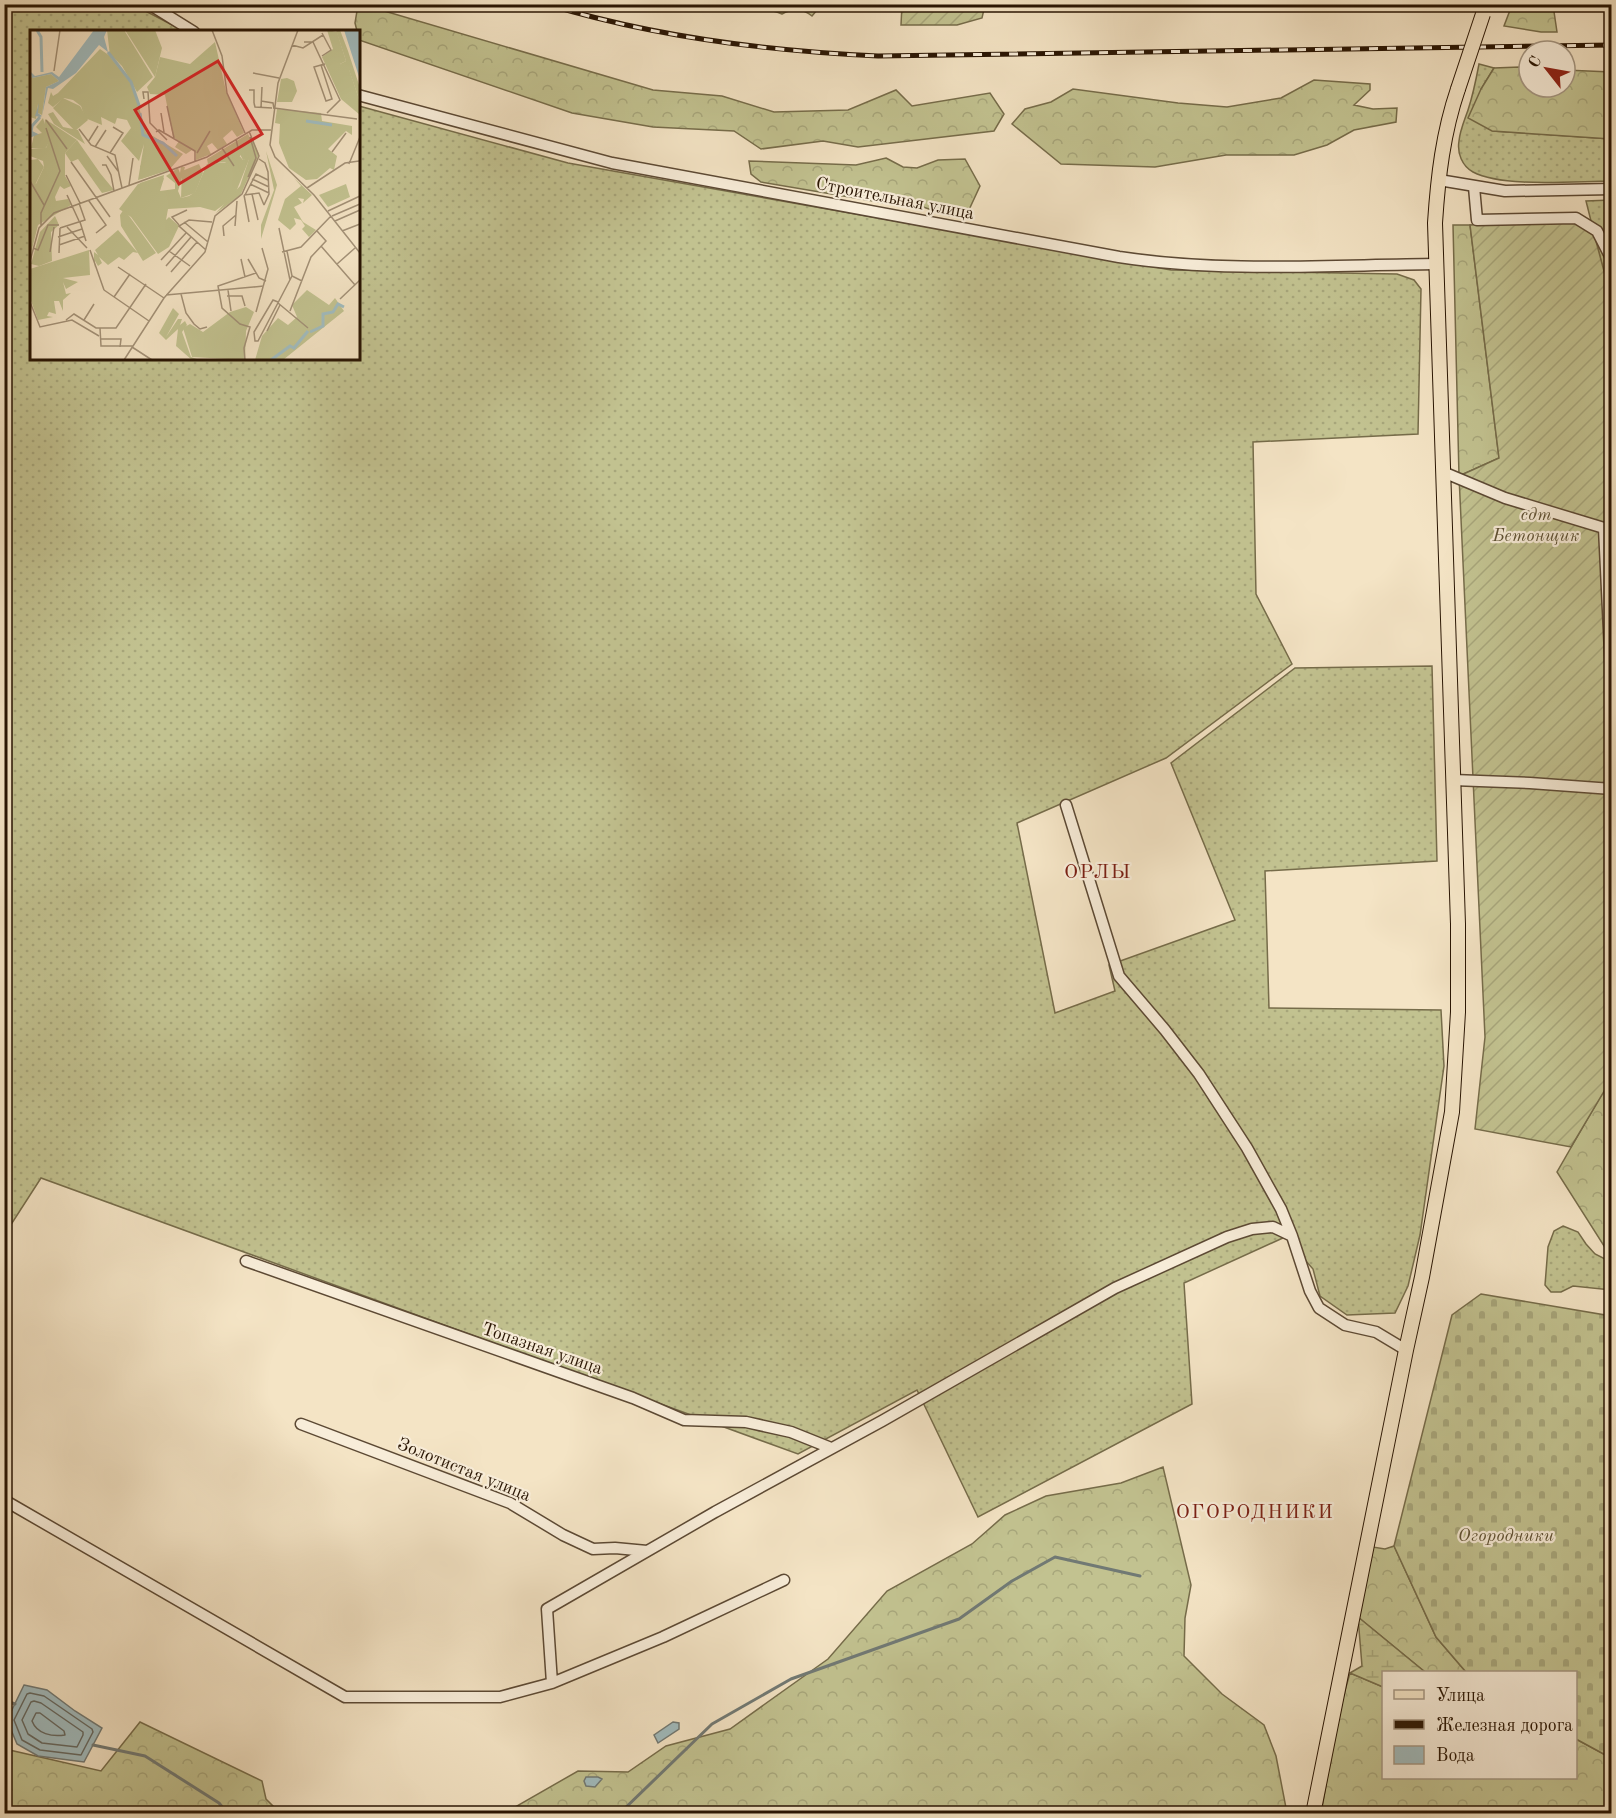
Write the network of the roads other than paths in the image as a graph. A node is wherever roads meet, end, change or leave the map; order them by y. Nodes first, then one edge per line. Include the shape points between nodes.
1 (149, 4) edge
2 (1485, 9) edge
3 (191, 30) edge
4 (360, 96) edge
5 (1438, 180) junction
6 (1474, 187) junction
7 (1611, 189) edge
8 (1611, 260) edge
9 (1436, 264) junction
10 (1443, 472) junction
11 (1611, 694) edge
12 (1453, 780) junction
13 (1611, 789) edge
14 (1066, 805) dead end
15 (1292, 1236) junction
16 (246, 1261) dead end
17 (1406, 1350) junction
18 (301, 1424) dead end
19 (831, 1448) junction
20 (4, 1500) edge
21 (647, 1551) junction
22 (784, 1580) dead end
23 (552, 1683) junction
24 (1313, 1814) edge

1 - 3 street
2 - 5 main road, bridge via 1448,120
4 - 9 street, Строительная улица via 612,163 1119,257 1210,267
5 - 6 street
5 - 9 main road
6 - 7 street via 1505,191
6 - 8 street via 1477,220 1576,218 1598,231
9 - 10 main road
10 - 11 street via 1505,498 1604,528
10 - 12 main road
12 - 13 street
12 - 17 main road via 1458,1012 1452,1112
14 - 15 street via 1119,976 1199,1074 1247,1148
15 - 17 street via 1319,1308 1345,1325 1376,1332
15 - 19 street via 1273,1227 1252,1229 1115,1288
16 - 19 street, Топазная улица via 633,1398 684,1420 746,1422 791,1432
17 - 24 main road
18 - 21 street, Золотистая улица via 510,1503 593,1549
19 - 21 street
20 - 23 street via 345,1697 500,1697
21 - 23 street via 547,1609
22 - 23 street

